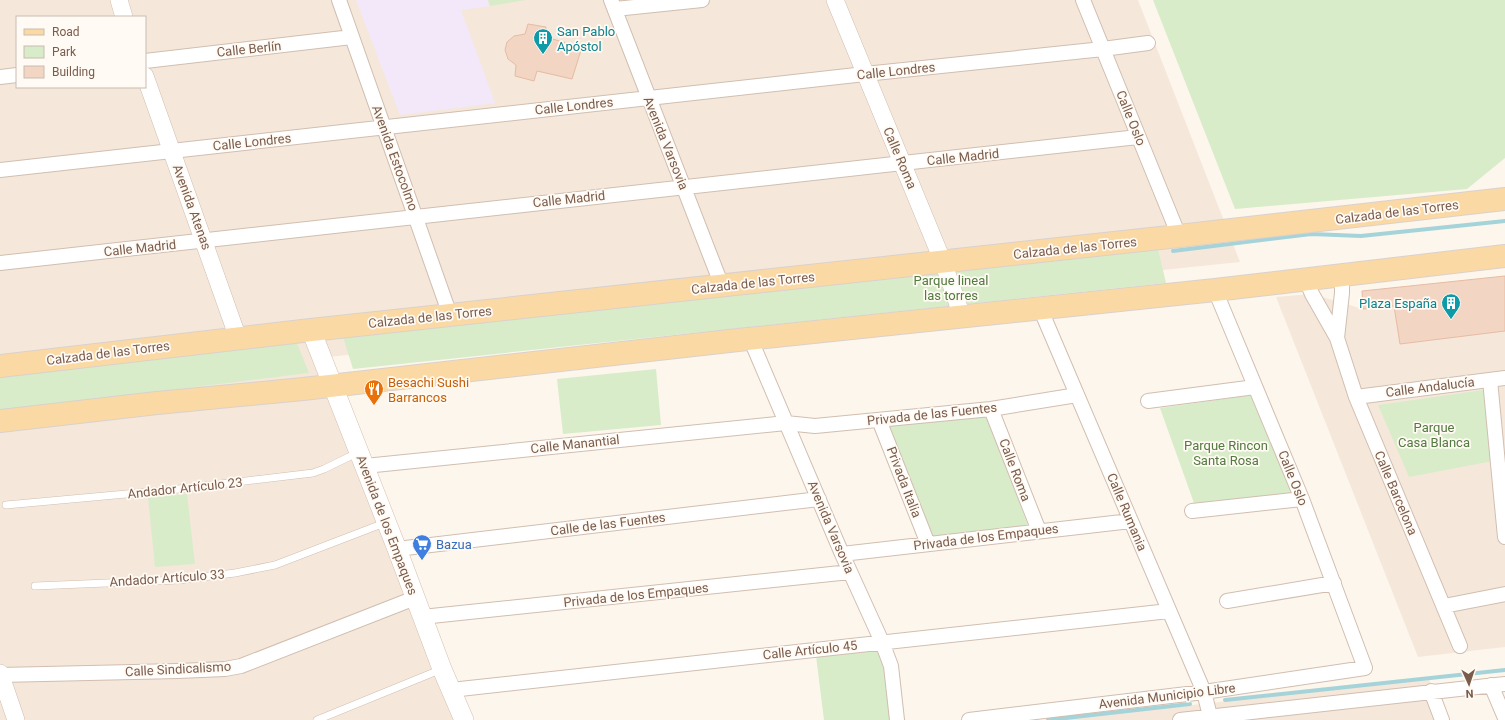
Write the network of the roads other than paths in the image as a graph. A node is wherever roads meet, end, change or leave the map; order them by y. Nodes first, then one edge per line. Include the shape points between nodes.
1 (118, 0) edge
2 (339, 0) edge
3 (702, 0) edge
4 (835, 0) edge
5 (1083, 0) edge
6 (613, 5) edge
7 (124, 16) edge
8 (352, 37) junction
9 (1148, 43) dead end
10 (1104, 49) junction
11 (146, 61) edge
12 (865, 74) junction
13 (16, 75) edge
14 (0, 77) edge
15 (146, 79) edge
16 (649, 98) junction
17 (384, 128) junction
18 (1138, 137) junction
19 (172, 151) junction
20 (902, 164) junction
21 (0, 170) edge
22 (1505, 185) edge
23 (684, 186) junction
24 (1505, 199) edge
25 (1477, 202) junction
26 (416, 217) junction
27 (1179, 236) junction
28 (204, 240) junction
29 (1505, 256) edge
30 (943, 262) junction
31 (0, 263) edge
32 (1342, 275) junction
33 (1306, 280) junction
34 (722, 286) junction
35 (1215, 290) junction
36 (1040, 308) junction
37 (450, 315) junction
38 (962, 316) junction
39 (311, 330) junction
40 (238, 338) junction
41 (750, 338) junction
42 (1337, 338) junction
43 (0, 366) edge
44 (1505, 378) edge
45 (1490, 380) junction
46 (333, 385) junction
47 (1255, 388) junction
48 (1077, 395) junction
49 (1356, 397) junction
50 (1148, 401) dead end
51 (991, 409) junction
52 (880, 420) junction
53 (0, 421) edge
54 (786, 423) junction
55 (362, 459) junction
56 (819, 499) junction
57 (1302, 499) junction
58 (6, 505) dead end
59 (1192, 511) dead end
60 (1131, 521) junction
61 (387, 522) junction
62 (1039, 531) junction
63 (1505, 537) edge
64 (928, 544) junction
65 (397, 549) junction
66 (842, 554) junction
67 (850, 572) junction
68 (1334, 583) junction
69 (35, 586) dead end
70 (1505, 594) edge
71 (415, 598) junction
72 (1227, 601) dead end
73 (1444, 606) junction
74 (1169, 611) junction
75 (422, 617) junction
76 (882, 642) junction
77 (1460, 646) dead end
78 (1365, 668) joint
79 (442, 669) junction
80 (0, 674) edge
81 (1505, 684) edge
82 (1491, 685) junction
83 (451, 690) junction
84 (1430, 691) junction
85 (1204, 692) junction
86 (1210, 718) edge
87 (1505, 718) edge
88 (322, 719) edge
89 (16, 720) edge
90 (464, 720) edge
91 (897, 720) edge
92 (969, 720) edge
93 (1180, 720) edge
94 (1442, 720) edge

1 - 7 street
2 - 8 street, Avenida Estocolmo
3 - 6 street
4 - 12 street, Calle Roma
5 - 10 street, Calle Oslo
6 - 16 street, Avenida Varsovia
8 - 11 street, Calle Berlín
8 - 17 street, Avenida Estocolmo
9 - 10 street, Calle Londres
10 - 12 street, Calle Londres
10 - 18 street, Calle Oslo
12 - 16 street, Calle Londres
12 - 20 street, Calle Roma
13 - 14 street
15 - 19 street, Avenida Atenas
16 - 17 street, Calle Londres
16 - 23 street, Avenida Varsovia
17 - 19 street, Calle Londres
17 - 26 street, Avenida Estocolmo
18 - 20 street, Calle Madrid
18 - 27 street, Calle Oslo
19 - 21 street, Calle Londres
19 - 28 street, Avenida Atenas
20 - 23 street, Calle Madrid
20 - 30 street, Calle Roma
22 - 25 main road
23 - 26 street, Calle Madrid
23 - 34 street, Avenida Varsovia
24 - 25 main road, Calzada de las Torres
25 - 27 main road, Calzada de las Torres
26 - 28 street, Calle Madrid
26 - 37 street, Avenida Estocolmo
27 - 30 main road, Calzada de las Torres
28 - 31 street, Calle Madrid
28 - 40 street, Avenida Atenas
29 - 32 main road
30 - 34 main road, Calzada de las Torres
30 - 38 street, Calle Roma
32 - 33 main road
32 - 42 street, Calle Barcelona
33 - 35 main road
33 - 42 street, Calle Barcelona
34 - 37 main road, Calzada de las Torres
35 - 36 main road
35 - 47 street, Calle Oslo
36 - 38 main road
36 - 48 street, Calle Rumania
37 - 39 main road, Calzada de las Torres
38 - 41 main road
39 - 40 main road, Calzada de las Torres
39 - 46 main road, Avenida de los Empaques
40 - 43 main road, Calzada de las Torres
41 - 46 main road
41 - 54 street, Avenida Varsovia
42 - 49 street, Calle Barcelona
44 - 45 street, Calle Andalucía
45 - 49 street, Calle Andalucía
45 - 63 street
46 - 53 main road
46 - 55 main road, Avenida de los Empaques
47 - 50 street
47 - 57 street, Calle Oslo
48 - 51 street, Privada de las Fuentes
48 - 60 street, Calle Rumania
49 - 73 street, Calle Barcelona
51 - 52 street, Privada de las Fuentes
51 - 62 street, Calle Roma
52 - 54 street, Privada de las Fuentes via 815,426
52 - 64 street, Privada Italia
54 - 55 street, Calle Manantial
54 - 56 street, Avenida Varsovia
55 - 58 lane, Andador Artículo 23 via 313,473 170,490
55 - 61 main road, Avenida de los Empaques
56 - 65 street, Calle de las Fuentes
56 - 66 street, Avenida Varsovia
57 - 59 street
57 - 68 street, Calle Oslo
60 - 62 street, Privada de los Empaques
60 - 74 street, Calle Rumania
61 - 65 main road, Avenida de los Empaques
61 - 69 lane, Andador Artículo 33 via 275,565 235,573 179,580
62 - 64 street, Privada de los Empaques
64 - 66 street, Privada de los Empaques
65 - 71 main road, Avenida de los Empaques
66 - 67 street, Avenida Varsovia
67 - 75 street, Privada de los Empaques
67 - 76 street, Avenida Varsovia
68 - 72 street
68 - 78 street, Calle Oslo
70 - 73 street
71 - 75 main road, Avenida de los Empaques
71 - 80 street, Calle Sindicalismo via 241,666 225,669
73 - 77 street, Calle Barcelona
74 - 76 street, Calle Artículo 45
74 - 85 street, Calle Rumania
75 - 79 main road, Avenida de los Empaques
76 - 83 street, Calle Artículo 45
76 - 91 street, Avenida Varsovia via 891,666
78 - 85 street, Avenida Municipio Libre
79 - 83 main road, Avenida de los Empaques
79 - 88 lane
80 - 89 street
81 - 82 street, Avenida Municipio Libre
82 - 84 street, Avenida Municipio Libre
82 - 87 street
83 - 90 main road, Avenida de los Empaques
84 - 86 street, Avenida Municipio Libre
84 - 94 street
85 - 86 street, Calle Rumania
85 - 92 street, Avenida Municipio Libre
86 - 93 street, Avenida Municipio Libre

